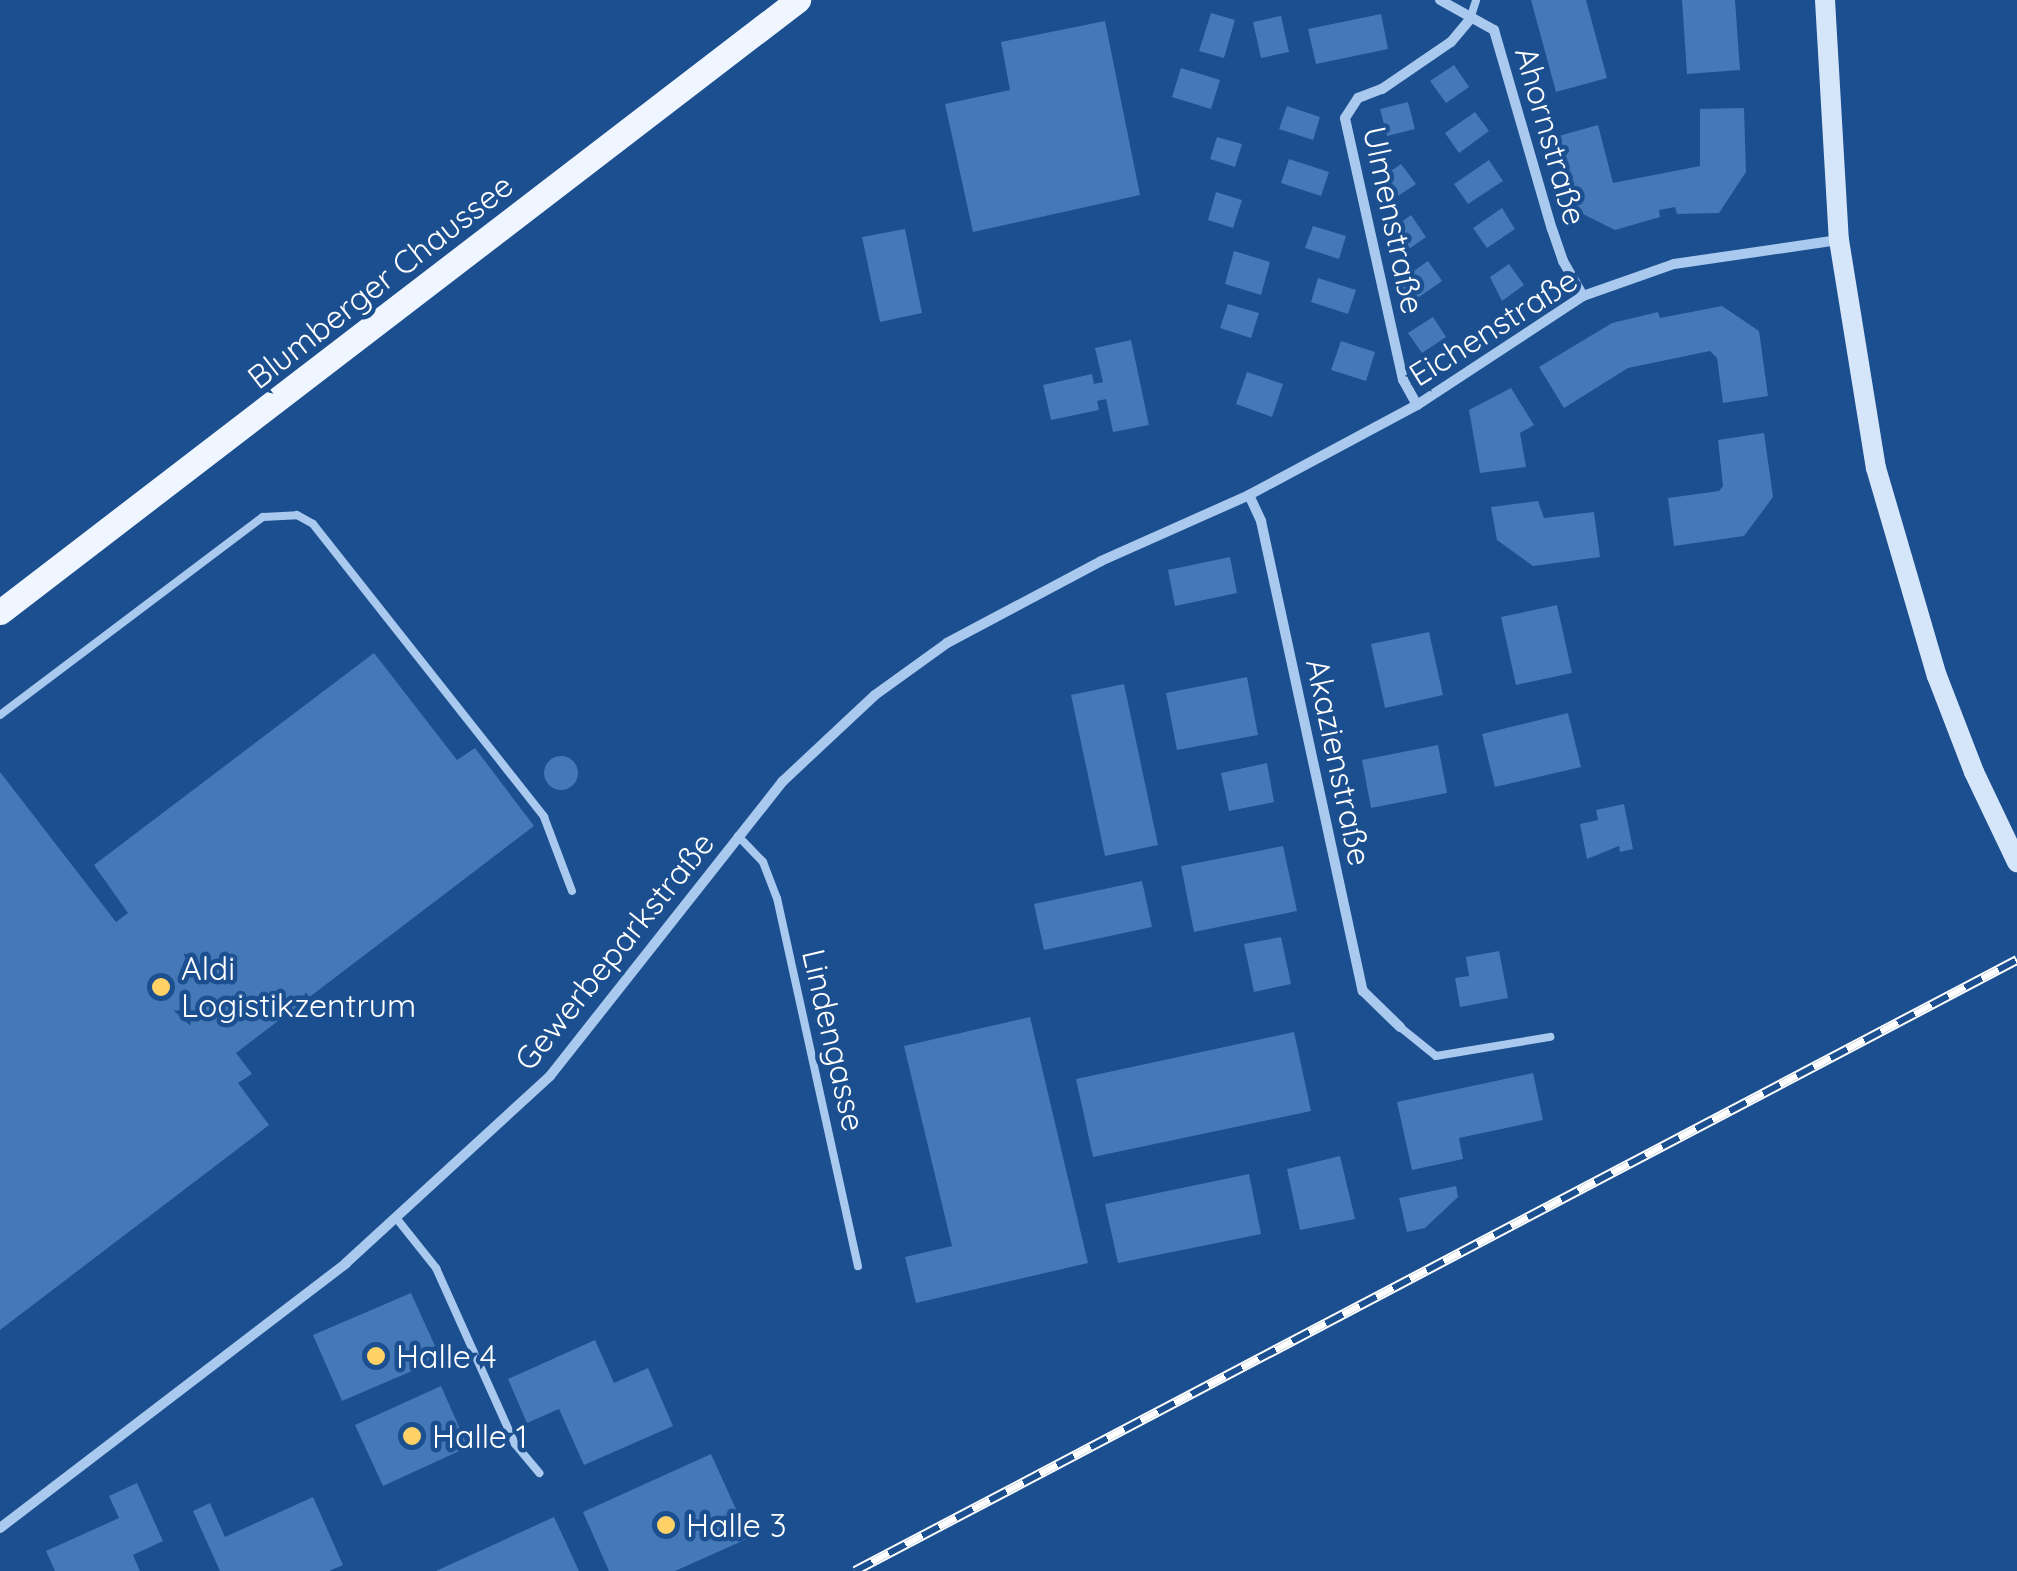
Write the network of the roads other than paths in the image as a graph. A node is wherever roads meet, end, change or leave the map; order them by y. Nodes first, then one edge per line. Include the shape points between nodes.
1 (798, 0) edge
2 (1440, 0) edge
3 (1476, 0) edge
4 (1825, 0) edge
5 (1470, 18) junction
6 (1839, 240) junction
7 (1583, 296) junction
8 (1417, 405) junction
9 (1249, 495) junction
10 (0, 612) edge
11 (0, 714) edge
12 (738, 836) junction
13 (2017, 862) edge
14 (572, 891) dead end
15 (1400, 1027) joint
16 (1550, 1036) dead end
17 (397, 1219) junction
18 (858, 1266) dead end
19 (539, 1472) dead end
20 (0, 1528) edge

1 - 10 main road, Blumberger Chaussee
2 - 5 street
3 - 5 lane
4 - 6 main road
5 - 7 street, Ahornstraße via 1494,30 1552,229
5 - 8 street, Ulmenstraße via 1450,42 1358,98 1346,118 1399,365
6 - 7 street, Eichenstraße via 1674,264
6 - 13 main road via 1876,468 1915,607 1974,772
7 - 8 street, Eichenstraße
8 - 9 street, Eichenstraße
9 - 12 street, Gewerbeparkstraße via 1101,561 947,644 828,735
9 - 15 street, Akazienstraße via 1262,521 1363,991
11 - 14 lane via 263,517 297,515 313,524 544,817
12 - 17 street, Gewerbeparkstraße via 550,1076
12 - 18 lane, Lindengasse via 762,862 776,898
15 - 16 lane via 1436,1056
17 - 19 lane via 436,1268 516,1444
17 - 20 street, Gewerbeparkstraße

